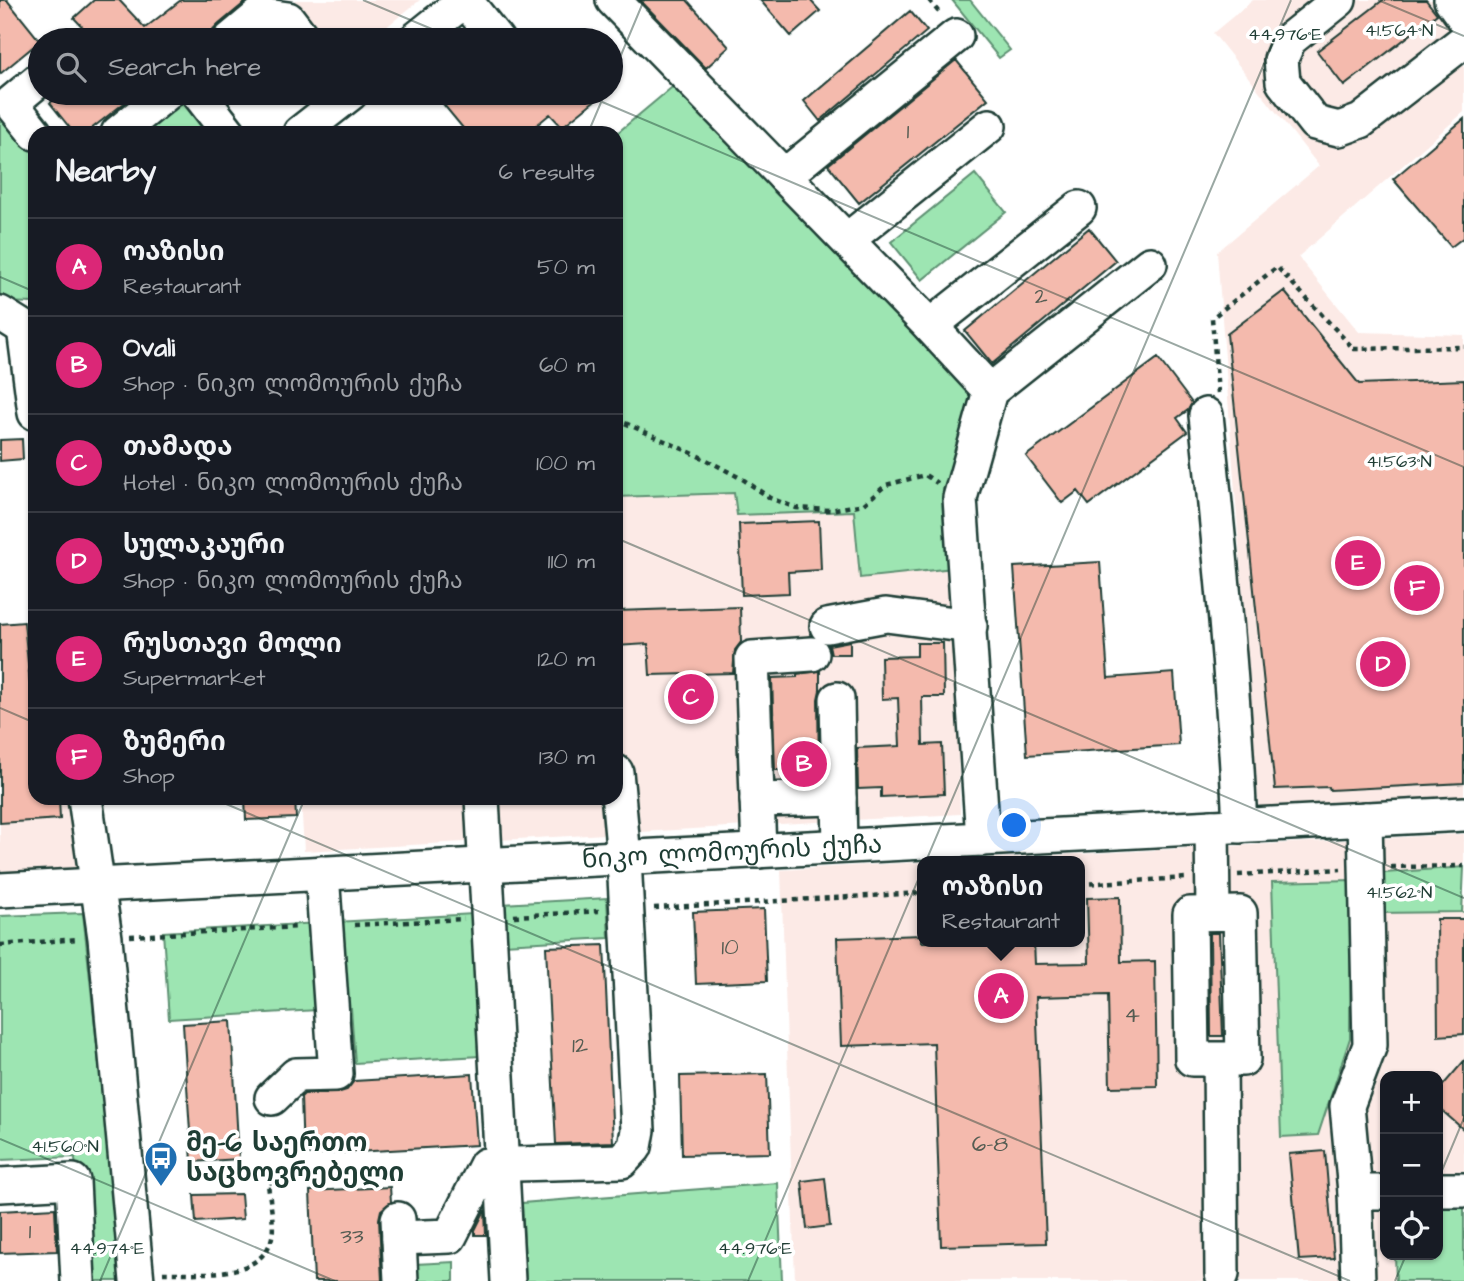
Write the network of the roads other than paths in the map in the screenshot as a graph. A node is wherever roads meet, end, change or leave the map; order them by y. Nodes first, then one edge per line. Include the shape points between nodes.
1 (465, 0) edge
2 (613, 0) edge
3 (1339, 0) edge
4 (1451, 0) edge
5 (1464, 18) edge
6 (244, 28) edge
7 (295, 28) edge
8 (430, 28) edge
9 (488, 28) edge
10 (956, 36) dead end
11 (1464, 41) edge
12 (28, 85) edge
13 (5, 96) edge
14 (152, 105) edge
15 (207, 105) edge
16 (337, 105) edge
17 (29, 126) edge
18 (127, 126) edge
19 (224, 126) edge
20 (317, 126) edge
21 (989, 126) dead end
22 (784, 176) junction
23 (1079, 208) dead end
24 (847, 240) junction
25 (1150, 264) dead end
26 (15, 325) edge
27 (930, 326) junction
28 (28, 382) edge
29 (990, 391) junction
30 (1212, 408) road end
31 (970, 626) junction
32 (836, 699) dead end
33 (839, 798) junction
34 (757, 800) junction
35 (86, 805) edge
36 (482, 805) edge
37 (619, 805) edge
38 (1464, 814) edge
39 (1365, 819) junction
40 (1226, 826) junction
41 (984, 839) junction
42 (840, 846) junction
43 (759, 851) junction
44 (624, 858) junction
45 (484, 865) junction
46 (322, 873) junction
47 (97, 885) junction
48 (0, 890) edge
49 (1213, 913) junction
50 (1220, 1059) junction
51 (272, 1098) dead end
52 (501, 1164) junction
53 (0, 1185) edge
54 (1464, 1189) edge
55 (1443, 1190) edge
56 (1370, 1192) edge
57 (1222, 1273) dead end
58 (137, 1278) edge
59 (78, 1281) edge
60 (401, 1281) edge
61 (508, 1281) edge
62 (1358, 1281) edge

1 - 8 street
1 - 9 street
2 - 22 street
3 - 11 street via 1289,40 1281,60 1283,82 1315,123 1339,129 1361,121
4 - 5 street
6 - 7 street via 260,15 288,19
10 - 22 street
12 - 13 street
13 - 17 street
14 - 18 street
15 - 19 street
16 - 20 street
21 - 24 street
22 - 24 street
23 - 27 street
24 - 27 street
25 - 29 street
26 - 28 street
27 - 29 street
29 - 31 street via 960,498
30 - 40 street via 1237,752
31 - 34 street via 886,615 820,640 752,658
31 - 41 street
32 - 33 street
33 - 34 street
33 - 42 street
34 - 43 street
35 - 47 street
36 - 45 street
37 - 44 street
38 - 39 street, ნიკო ლომოურის ქუჩა
39 - 40 street, ნიკო ლომოურის ქუჩა
39 - 56 street via 1370,1045 1347,1105
40 - 41 street, ნიკო ლომოურის ქუჩა
40 - 49 street via 1212,877
41 - 42 street, ნიკო ლომოურის ქუჩა
42 - 43 street, ნიკო ლომოურის ქუჩა
43 - 44 street, ნიკო ლომოურის ქუჩა
44 - 45 street, ნიკო ლომოურის ქუჩა
44 - 52 street via 638,1130 635,1147 622,1161
45 - 46 street, ნიკო ლომოურის ქუჩა
45 - 52 street
46 - 47 street, ნიკო ლომოურის ქუჩა
46 - 51 street via 336,1073 296,1075
47 - 48 street, ნიკო ლომოურის ქუჩა
47 - 58 street
49 - 50 street via 1240,913 1243,1059
49 - 50 street via 1189,914 1192,1059
50 - 57 street
52 - 60 street via 486,1165 450,1236 398,1229
52 - 61 street
53 - 59 street via 73,1181
54 - 55 street
56 - 62 street

